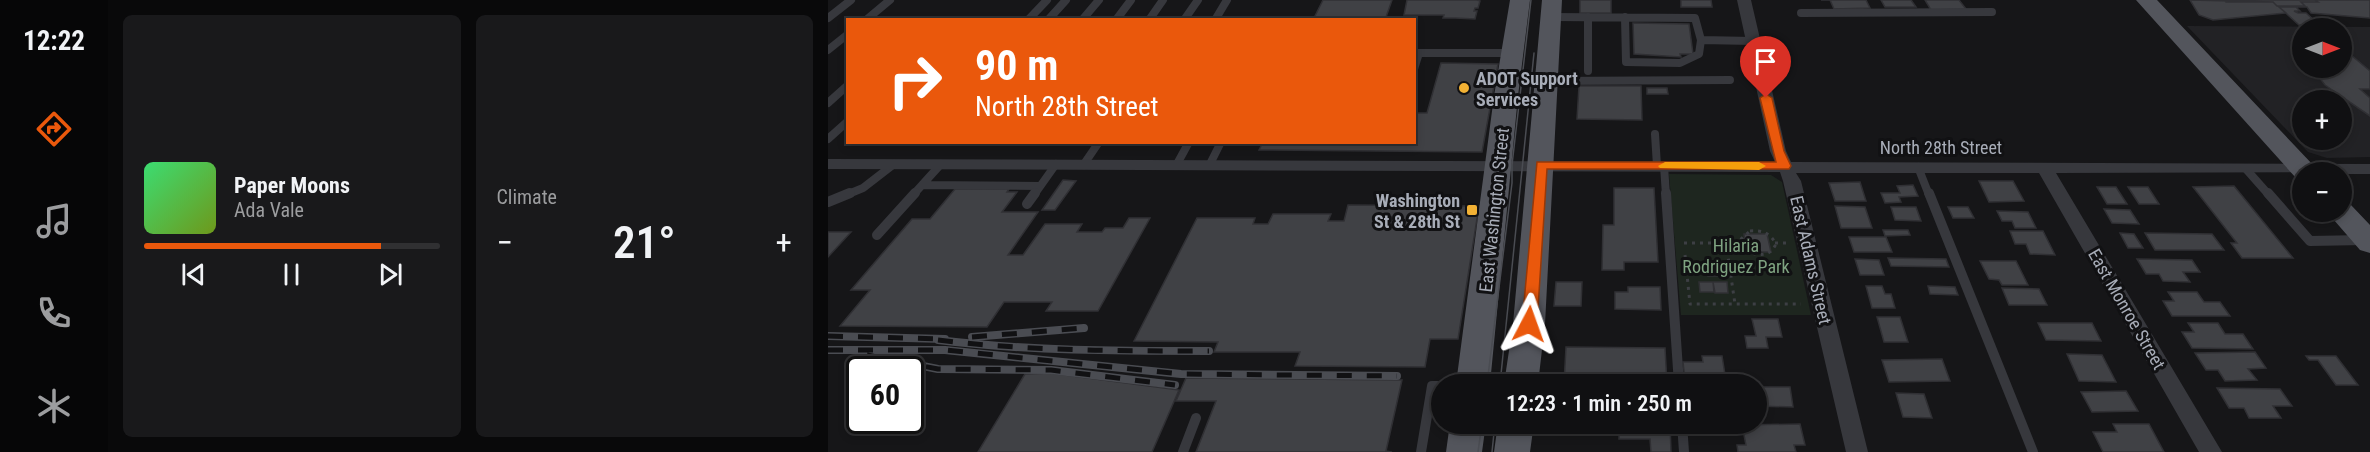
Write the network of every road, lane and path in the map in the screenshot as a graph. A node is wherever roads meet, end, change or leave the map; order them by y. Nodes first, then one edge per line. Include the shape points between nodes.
1 (851, 0) edge
2 (890, 0) edge
3 (1047, 0) edge
4 (1066, 0) edge
5 (1099, 0) edge
6 (1131, 0) edge
7 (1163, 0) edge
8 (1198, 0) edge
9 (1227, 0) edge
10 (1520, 0) edge
11 (1744, 0) edge
12 (2146, 0) edge
13 (1552, 8) edge
14 (1992, 12) dead end
15 (1801, 13) dead end
16 (1588, 17) junction
17 (1624, 17) junction
18 (828, 18) edge
19 (868, 18) edge
20 (1030, 18) edge
21 (1050, 18) edge
22 (1084, 18) edge
23 (1118, 18) edge
24 (1150, 18) edge
25 (1185, 18) edge
26 (1216, 18) edge
27 (846, 35) edge
28 (1701, 40) junction
29 (1753, 41) junction
30 (831, 44) edge
31 (828, 50) edge
32 (1417, 53) edge
33 (1512, 53) junction
34 (1588, 72) dead end
35 (1730, 80) dead end
36 (1546, 81) junction
37 (846, 87) edge
38 (828, 102) edge
39 (846, 123) edge
40 (1655, 134) dead end
41 (828, 139) edge
42 (1098, 144) edge
43 (1188, 144) edge
44 (1220, 144) edge
45 (2295, 162) edge
46 (828, 164) edge
47 (894, 164) junction
48 (941, 164) junction
49 (1056, 164) junction
50 (1084, 164) junction
51 (1177, 164) junction
52 (1210, 164) junction
53 (1505, 165) junction
54 (1541, 165) junction
55 (1660, 166) junction
56 (1784, 166) junction
57 (1918, 167) junction
58 (2044, 167) junction
59 (2246, 169) junction
60 (2370, 169) edge
61 (2352, 170) edge
62 (2292, 171) edge
63 (923, 185) junction
64 (1040, 186) junction
65 (828, 202) edge
66 (1027, 204) dead end
67 (2351, 222) edge
68 (1683, 233) dead end
69 (877, 235) dead end
70 (2369, 241) edge
71 (1684, 243) junction
72 (1726, 243) junction
73 (1740, 243) junction
74 (1775, 243) junction
75 (1788, 243) dead end
76 (1735, 304) junction
77 (1801, 304) dead end
78 (1474, 374) edge
79 (1522, 374) edge
80 (1678, 374) edge
81 (1431, 392) edge
82 (1196, 418) dead end
83 (1466, 434) edge
84 (1514, 434) edge
85 (1683, 434) edge
86 (1183, 452) edge
87 (1421, 452) edge
88 (1464, 452) edge
89 (1512, 452) edge
90 (1684, 452) edge
91 (1857, 452) edge
92 (2033, 452) edge
93 (2211, 452) edge

1 - 18 lane
2 - 19 lane
3 - 20 lane
4 - 21 lane
5 - 22 lane
6 - 23 lane
7 - 24 lane
8 - 25 lane
9 - 26 lane
10 - 33 main road, East Washington Street
11 - 29 street, East Adams Street
12 - 45 main road
13 - 16 lane
13 - 36 main road
14 - 15 lane
16 - 17 lane
16 - 34 lane
17 - 28 lane via 1695,18
17 - 28 lane via 1626,62 1680,63 1699,54
27 - 30 lane
28 - 29 lane
29 - 56 street, East Adams Street
30 - 31 lane
32 - 33 lane
33 - 53 main road, East Washington Street
35 - 36 lane
36 - 54 main road
37 - 38 lane
39 - 41 lane
40 - 55 lane
42 - 50 lane
43 - 51 lane
44 - 52 lane
46 - 47 street, North 28th Street
47 - 48 street, North 28th Street
47 - 65 lane via 863,188
48 - 49 street, North 28th Street
48 - 63 lane
49 - 50 street, North 28th Street
49 - 64 lane
50 - 51 street, North 28th Street
51 - 52 street, North 28th Street
52 - 53 street, North 28th Street
53 - 54 street, North 28th Street
53 - 78 main road, East Washington Street
54 - 55 street, North 28th Street
54 - 79 main road
55 - 56 street, North 28th Street
55 - 80 lane
56 - 57 street, North 28th Street
56 - 91 street, East Adams Street via 1792,181
57 - 58 street, North 28th Street
57 - 92 lane
58 - 59 street, North 28th Street
58 - 93 street, East Monroe Street
59 - 62 street, North 28th Street
59 - 70 lane via 2310,241
60 - 61 street, North 28th Street
63 - 64 lane
63 - 69 lane
64 - 66 lane
67 - 70 main road
68 - 71 path
71 - 72 path
71 - 76 path via 1690,304
72 - 73 path
72 - 76 path
73 - 74 path via 1745,233 1755,230 1767,233
73 - 74 path via 1746,252 1763,256 1772,252
74 - 75 path
76 - 77 path
81 - 87 lane
82 - 86 lane
83 - 88 main road
84 - 89 main road
85 - 90 lane

